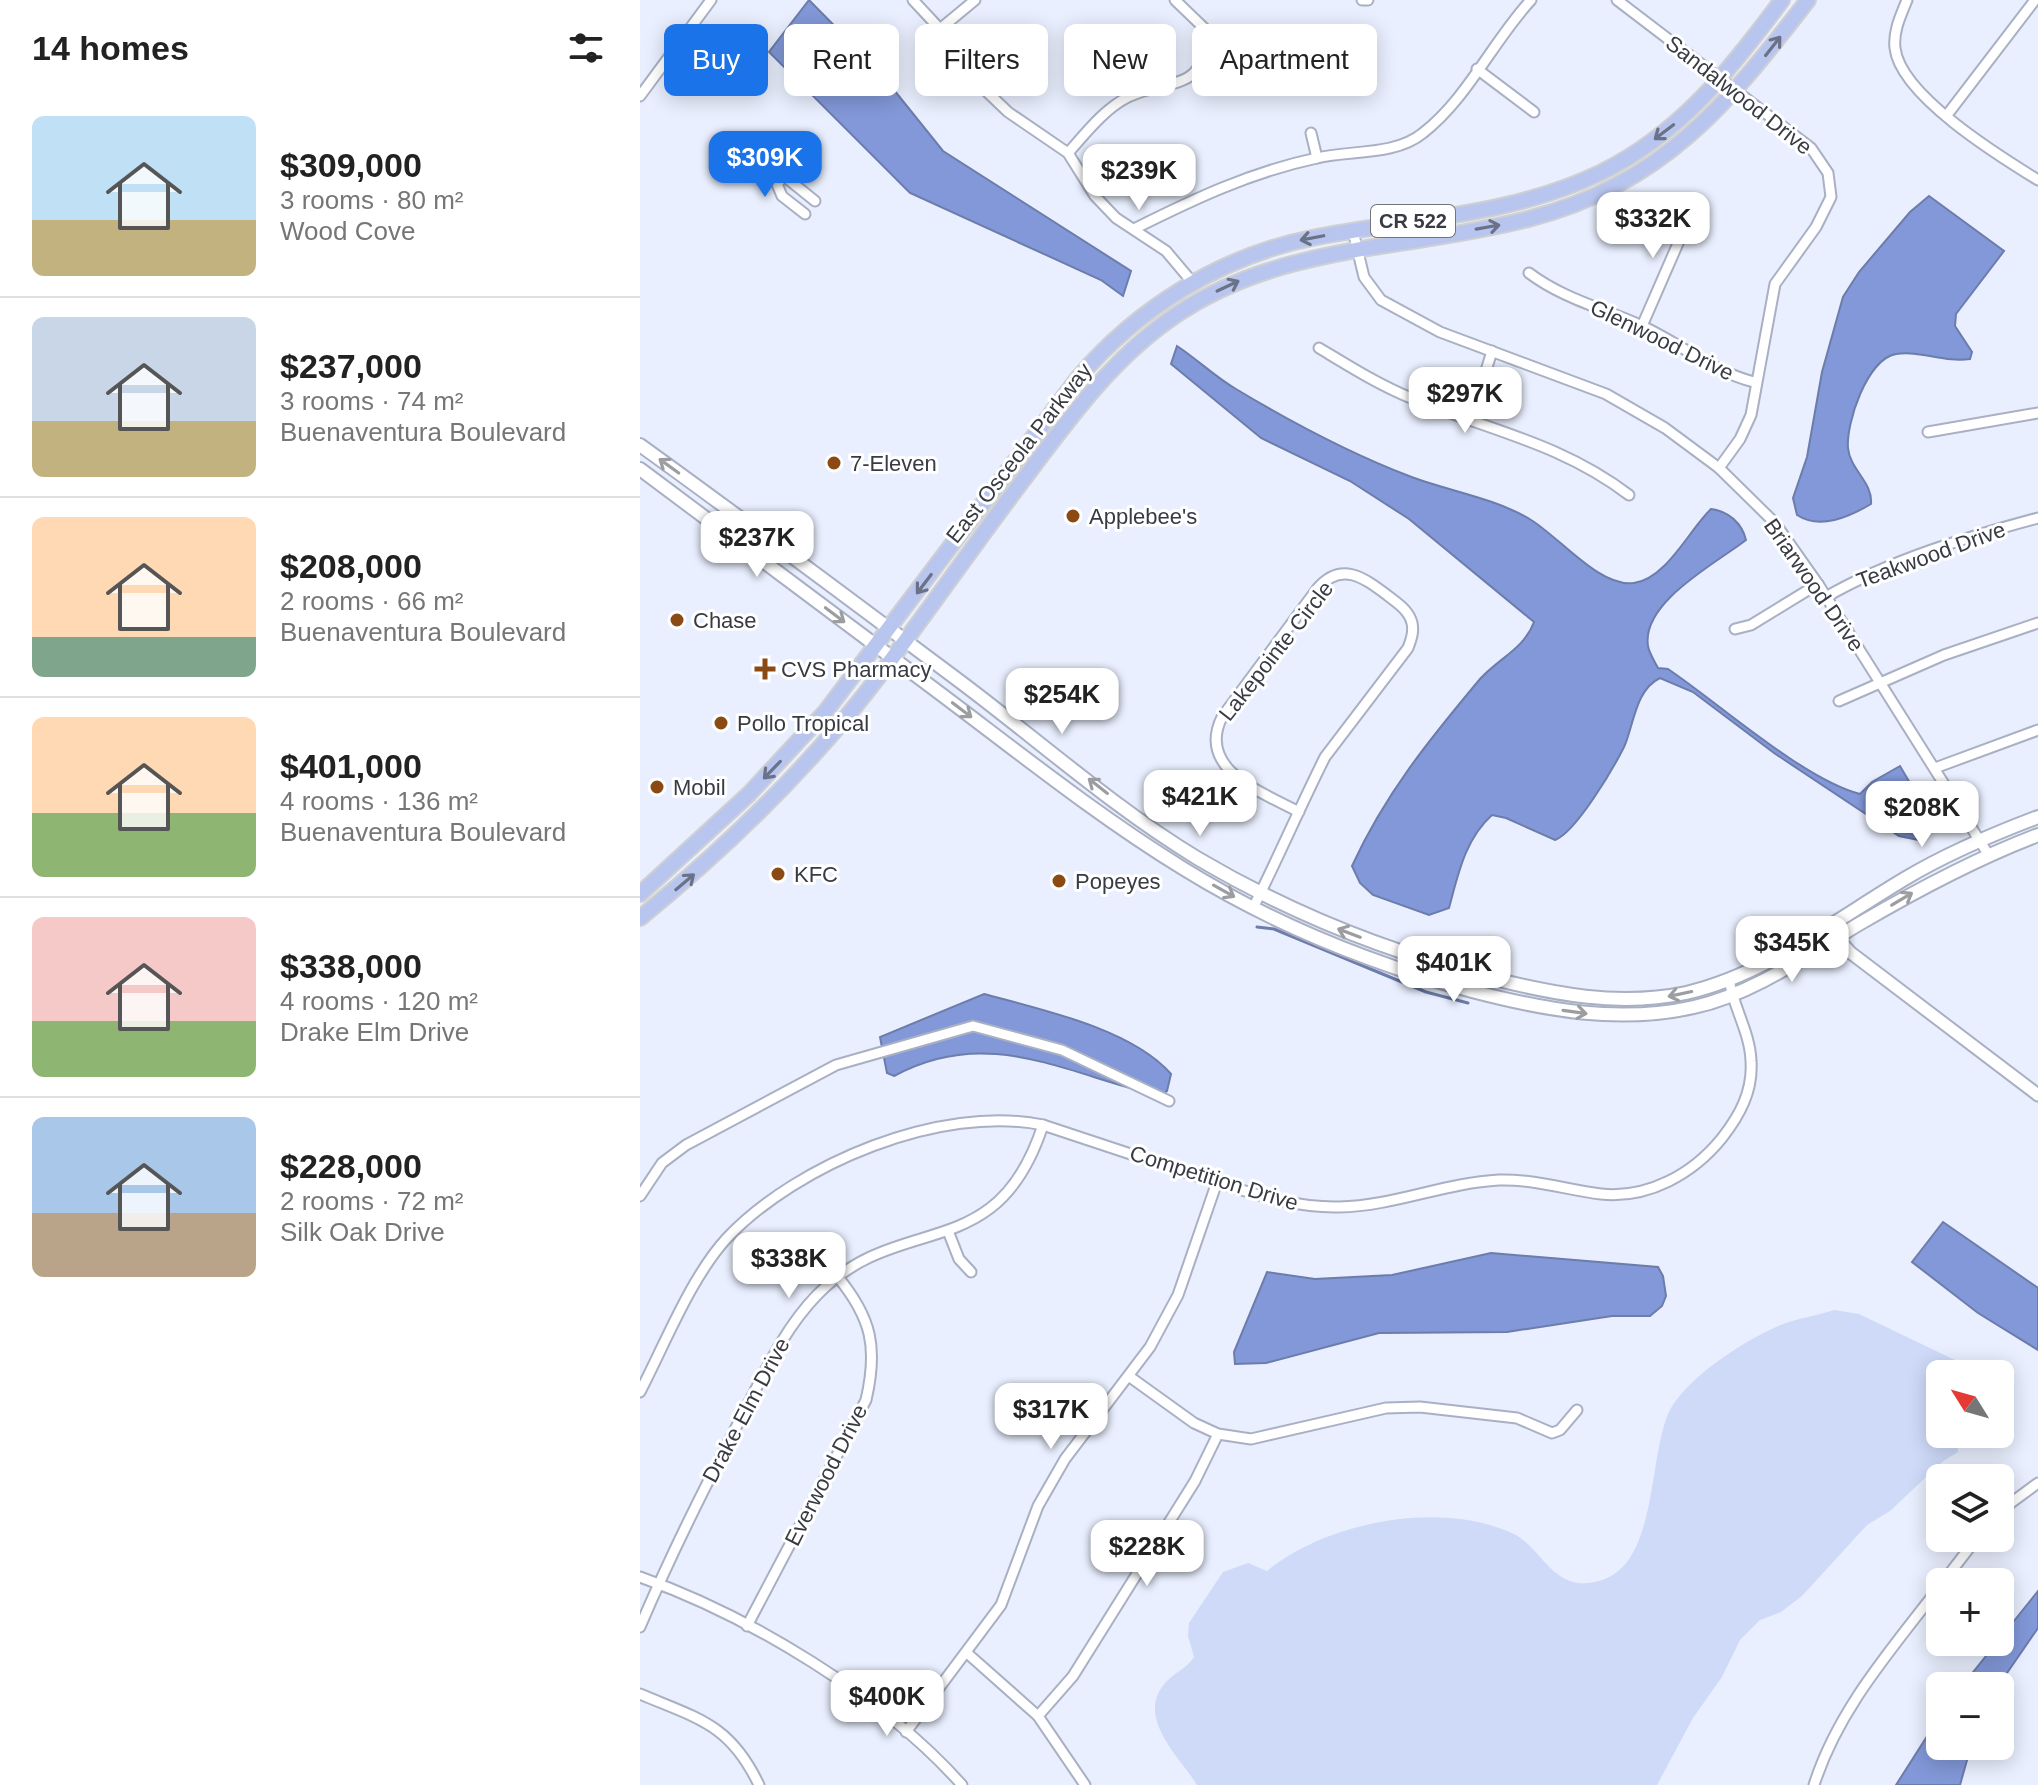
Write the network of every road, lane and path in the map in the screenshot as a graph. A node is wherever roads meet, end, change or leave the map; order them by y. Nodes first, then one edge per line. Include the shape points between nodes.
1 (711, 0) edge
2 (913, 0) edge
3 (975, 0) edge
4 (1175, 0) edge
5 (1531, 0) edge
6 (1617, 0) edge
7 (1782, 0) edge
8 (1808, 0) edge
9 (1907, 0) edge
10 (2035, 0) edge
11 (935, 24) edge
12 (946, 24) edge
13 (1477, 69) junction
14 (1722, 80) junction
15 (1736, 91) junction
16 (640, 96) edge
17 (991, 96) edge
18 (1127, 97) joint
19 (1534, 112) dead end
20 (1947, 115) junction
21 (1311, 133) dead end
22 (1068, 153) junction
23 (1317, 158) junction
24 (2038, 180) edge
25 (1687, 200) dead end
26 (815, 201) dead end
27 (805, 214) dead end
28 (1134, 229) junction
29 (1353, 231) junction
30 (1355, 249) junction
31 (1529, 273) dead end
32 (1193, 283) junction
33 (1642, 326) junction
34 (1319, 348) dead end
35 (1129, 351) junction
36 (1492, 351) junction
37 (1754, 382) junction
38 (1054, 409) junction
39 (2038, 413) edge
40 (1471, 420) junction
41 (1064, 425) junction
42 (1928, 432) dead end
43 (640, 445) edge
44 (1719, 468) junction
45 (640, 469) edge
46 (1629, 495) dead end
47 (2038, 518) edge
48 (1818, 584) junction
49 (1826, 597) junction
50 (2038, 623) edge
51 (890, 629) junction
52 (1735, 629) dead end
53 (904, 640) junction
54 (877, 646) junction
55 (892, 658) junction
56 (1880, 682) junction
57 (1839, 701) dead end
58 (2038, 730) edge
59 (1072, 766) junction
60 (1935, 768) junction
61 (1057, 782) junction
62 (1299, 812) junction
63 (2038, 817) edge
64 (2038, 835) edge
65 (1979, 840) junction
66 (1988, 854) junction
67 (1261, 893) junction
68 (640, 894) edge
69 (1253, 908) junction
70 (640, 918) edge
71 (1826, 926) junction
72 (1835, 939) junction
73 (1729, 979) junction
74 (1732, 996) junction
75 (2038, 1095) edge
76 (1169, 1101) dead end
77 (1043, 1125) junction
78 (1217, 1182) junction
79 (640, 1196) edge
80 (948, 1231) junction
81 (971, 1272) dead end
82 (837, 1276) junction
83 (1130, 1377) junction
84 (640, 1392) edge
85 (1577, 1410) dead end
86 (1218, 1434) junction
87 (2038, 1483) edge
88 (2014, 1501) edge
89 (1966, 1552) edge
90 (1954, 1568) edge
91 (640, 1577) edge
92 (659, 1584) junction
93 (1926, 1605) edge
94 (747, 1626) junction
95 (640, 1627) edge
96 (967, 1653) junction
97 (640, 1694) edge
98 (1038, 1716) junction
99 (906, 1732) junction
100 (759, 1785) edge
101 (962, 1785) edge
102 (1085, 1785) edge
103 (1814, 1785) edge

1 - 16 street
2 - 11 street
3 - 12 street
4 - 18 street via 1204,28 1206,53 1196,73 1171,86
5 - 13 street
6 - 14 street, Sandalwood Drive
7 - 14 main road, East Osceola Parkway / CR 522
15 -> 8 main road, East Osceola Parkway / CR 522
9 - 20 street via 1894,48 1906,77
10 - 20 street
13 - 19 street
13 - 23 street via 1421,136 1397,146
14 - 15 street, Sandalwood Drive
14 -> 29 main road, East Osceola Parkway / CR 522 via 1636,153 1561,189 1495,207
30 -> 15 main road, East Osceola Parkway / CR 522 via 1496,226 1583,201 1657,161
15 - 37 street, Sandalwood Drive via 1811,148 1831,182 1831,197 1816,227 1775,284
17 - 22 street
18 - 22 street
20 - 24 street
21 - 23 street
22 - 28 street via 1095,196
23 - 28 street via 1220,186
25 - 33 street via 1686,225
26 - 27 street via 784,176 777,184 782,196
28 - 32 street via 1166,251
29 - 30 street, Briarwood Drive
29 -> 32 main road, East Osceola Parkway / CR 522 via 1278,246
35 -> 30 main road, East Osceola Parkway / CR 522 via 1228,285 1307,258
30 - 36 street, Briarwood Drive via 1367,285 1381,300 1440,332
31 - 33 street, Glenwood Drive via 1549,288
32 - 35 main road via 1185,298 1146,326
32 - 38 main road, East Osceola Parkway / CR 522 via 1157,305 1099,354
33 - 37 street, Glenwood Drive via 1726,375
34 - 40 street via 1411,398
35 - 41 main road, East Osceola Parkway / CR 522
36 - 40 street
36 - 44 street, Briarwood Drive via 1606,394
37 - 44 street, Sandalwood Drive via 1751,415
38 - 41 street
38 -> 51 main road, East Osceola Parkway / CR 522
39 - 42 street
40 - 46 street via 1528,438
41 - 53 main road, East Osceola Parkway / CR 522
51 -> 43 main road
44 - 48 street, Briarwood Drive via 1775,523
45 -> 54 main road
47 - 49 street, Teakwood Drive via 1985,532
48 - 49 street, Briarwood Drive
48 - 52 street via 1751,625
49 - 56 street, Briarwood Drive
50 - 56 street
51 - 53 main road
51 - 54 main road, East Osceola Parkway / CR 522
53 - 55 main road, East Osceola Parkway / CR 522
53 - 59 main road
54 - 55 main road
54 -> 68 main road, East Osceola Parkway / CR 522 via 770,772
55 -> 61 main road
70 -> 55 main road, East Osceola Parkway / CR 522 via 762,810
56 - 57 street
56 - 60 street, Briarwood Drive
58 - 60 street
59 - 61 street
67 -> 59 main road via 1195,857
60 - 65 street, Briarwood Drive
61 -> 69 main road via 1166,858
62 - 62 street, Lakepointe Circle via 1325,757 1408,648 1413,634 1406,611 1358,575 1338,573 1325,581 1218,725 1216,746 1228,771
62 - 67 street, Lakepointe Circle
63 - 65 main road
64 - 66 main road
65 - 66 street, Briarwood Drive
65 - 71 main road
72 -> 66 main road
67 - 69 street, Lakepointe Circle
73 -> 67 main road via 1690,992 1634,1000 1582,997 1398,952
69 -> 74 main road via 1419,975 1562,1010 1634,1016
71 - 72 street
71 - 73 main road
72 - 74 main road
72 - 75 street
73 - 74 street, Competition Drive
74 - 78 street, Competition Drive via 1749,1044 1749,1090 1740,1113 1709,1153 1664,1184 1629,1194 1600,1194 1501,1180 1457,1184 1386,1203 1309,1207
76 - 79 street via 1062,1050 973,1026 836,1065 686,1145 662,1163
77 - 78 street, Competition Drive
77 - 80 street, Drake Elm Drive via 1032,1157 994,1208
77 - 84 street, Competition Drive via 1012,1118 953,1123 841,1159 792,1183 726,1240 701,1276
78 - 83 street via 1178,1295
80 - 81 street via 959,1259
80 - 82 street, Drake Elm Drive via 873,1255
82 - 92 street, Drake Elm Drive via 798,1315 781,1343
82 - 94 street, Everwood Drive via 863,1313 872,1340 874,1366 866,1400
83 - 86 street
83 - 96 street via 1065,1459 1038,1506 1001,1605
85 - 86 street via 1552,1433 1517,1418 1420,1407 1386,1408 1251,1439
86 - 98 street via 1195,1481 1073,1676
87 - 88 street
89 - 90 street
91 - 92 street
92 - 94 street
92 - 95 street, Drake Elm Drive
93 - 103 street via 1851,1704
94 - 99 street
96 - 98 street
96 - 99 street
97 - 100 street via 722,1732 745,1755
98 - 102 street
99 - 101 street

